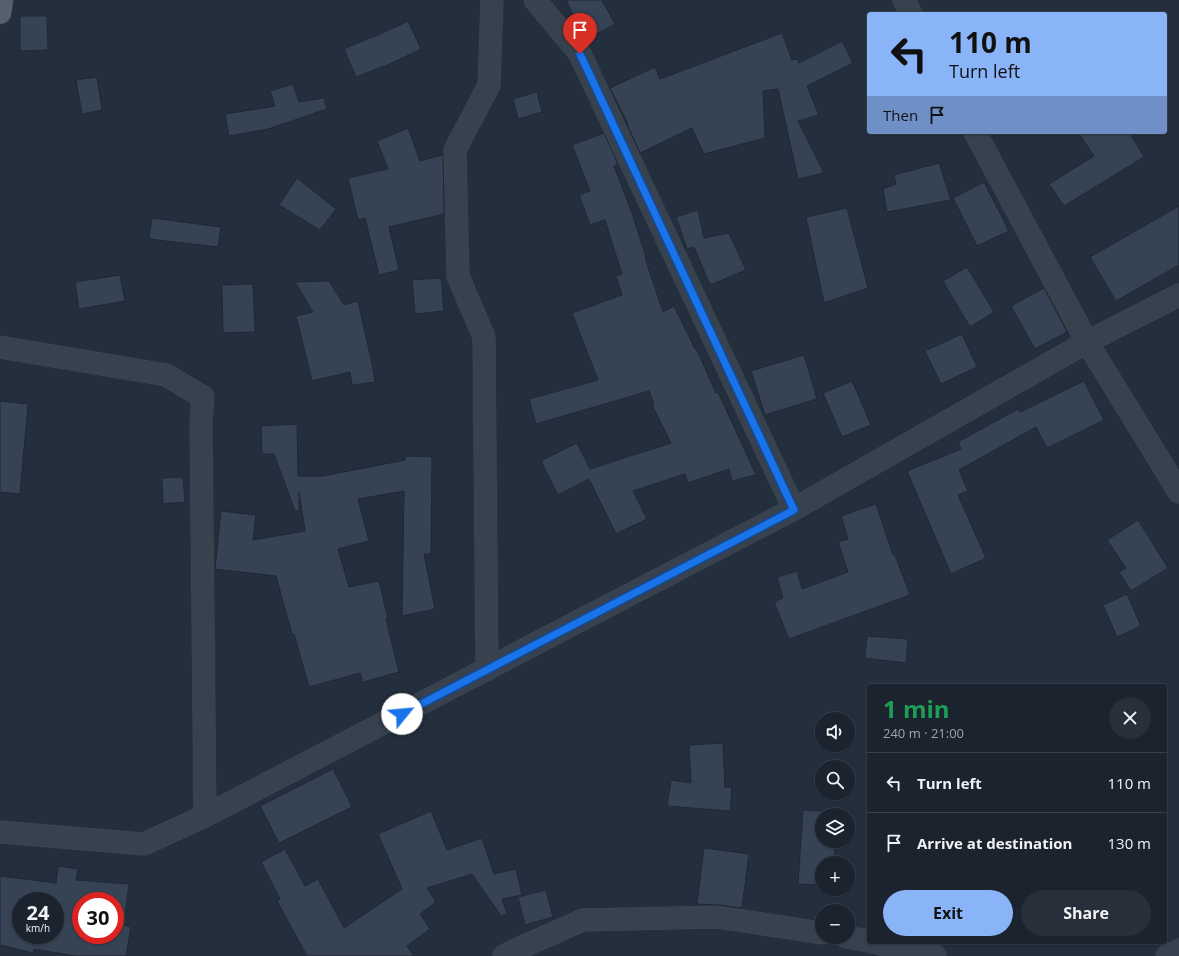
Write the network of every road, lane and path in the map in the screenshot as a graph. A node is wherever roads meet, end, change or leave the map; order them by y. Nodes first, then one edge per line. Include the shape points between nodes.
1 (2, 0) edge
2 (492, 0) edge
3 (535, 0) edge
4 (904, 0) edge
5 (910, 12) edge
6 (0, 13) edge
7 (976, 134) edge
8 (1179, 295) edge
9 (1088, 342) junction
10 (0, 347) edge
11 (1179, 492) edge
12 (794, 510) junction
13 (486, 670) junction
14 (205, 816) junction
15 (0, 832) edge
16 (815, 932) edge
17 (855, 939) edge
18 (867, 941) edge
19 (879, 944) edge
20 (1179, 950) edge
21 (504, 956) edge
22 (935, 956) edge
23 (1167, 956) edge

1 - 6 main road
2 - 13 street via 489,85 455,150 458,276 484,337
3 - 12 street via 580,54
4 - 5 street
7 - 9 street
8 - 9 street
9 - 11 street
9 - 12 street
10 - 14 street via 166,375 203,397
12 - 13 street
13 - 14 street
14 - 15 street via 144,844
16 - 21 street via 717,917 583,920
17 - 18 street
19 - 22 street
20 - 23 street

